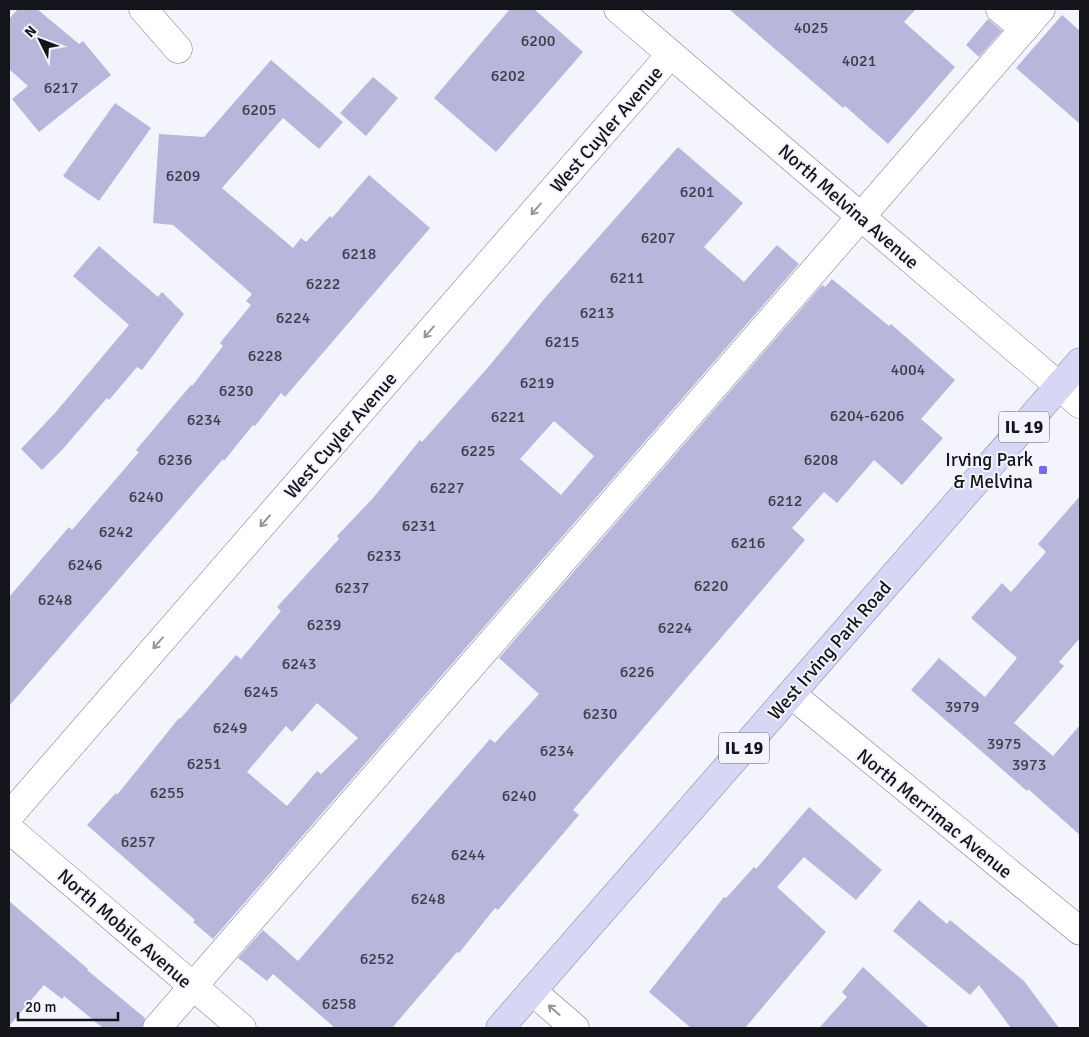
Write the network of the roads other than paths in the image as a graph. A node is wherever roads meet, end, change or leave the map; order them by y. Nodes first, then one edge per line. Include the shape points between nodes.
1 (143, 9) edge
2 (618, 9) edge
3 (1000, 9) edge
4 (1033, 19) edge
5 (178, 50) dead end
6 (671, 54) junction
7 (861, 216) junction
8 (1080, 362) edge
9 (1059, 386) junction
10 (1080, 404) edge
11 (791, 694) junction
12 (9, 816) edge
13 (9, 829) edge
14 (1080, 931) edge
15 (193, 986) junction
16 (532, 991) junction
17 (156, 1028) edge
18 (242, 1028) edge
19 (500, 1028) edge
20 (575, 1028) edge

1 - 5 street
2 - 6 street, North Melvina Avenue
3 - 4 street
4 - 7 street
6 - 7 street, North Melvina Avenue
6 -> 12 street, West Cuyler Avenue
7 - 9 street, North Melvina Avenue
7 - 15 street
8 - 9 main road, West Irving Park Road / IL 19
9 - 10 street, North Melvina Avenue
9 - 11 main road, West Irving Park Road / IL 19
11 - 14 street, North Merrimac Avenue
11 - 16 main road, West Irving Park Road / IL 19
13 - 15 street, North Mobile Avenue
15 - 17 street
15 - 18 street, North Mobile Avenue
16 - 19 main road, West Irving Park Road / IL 19
20 -> 16 street

